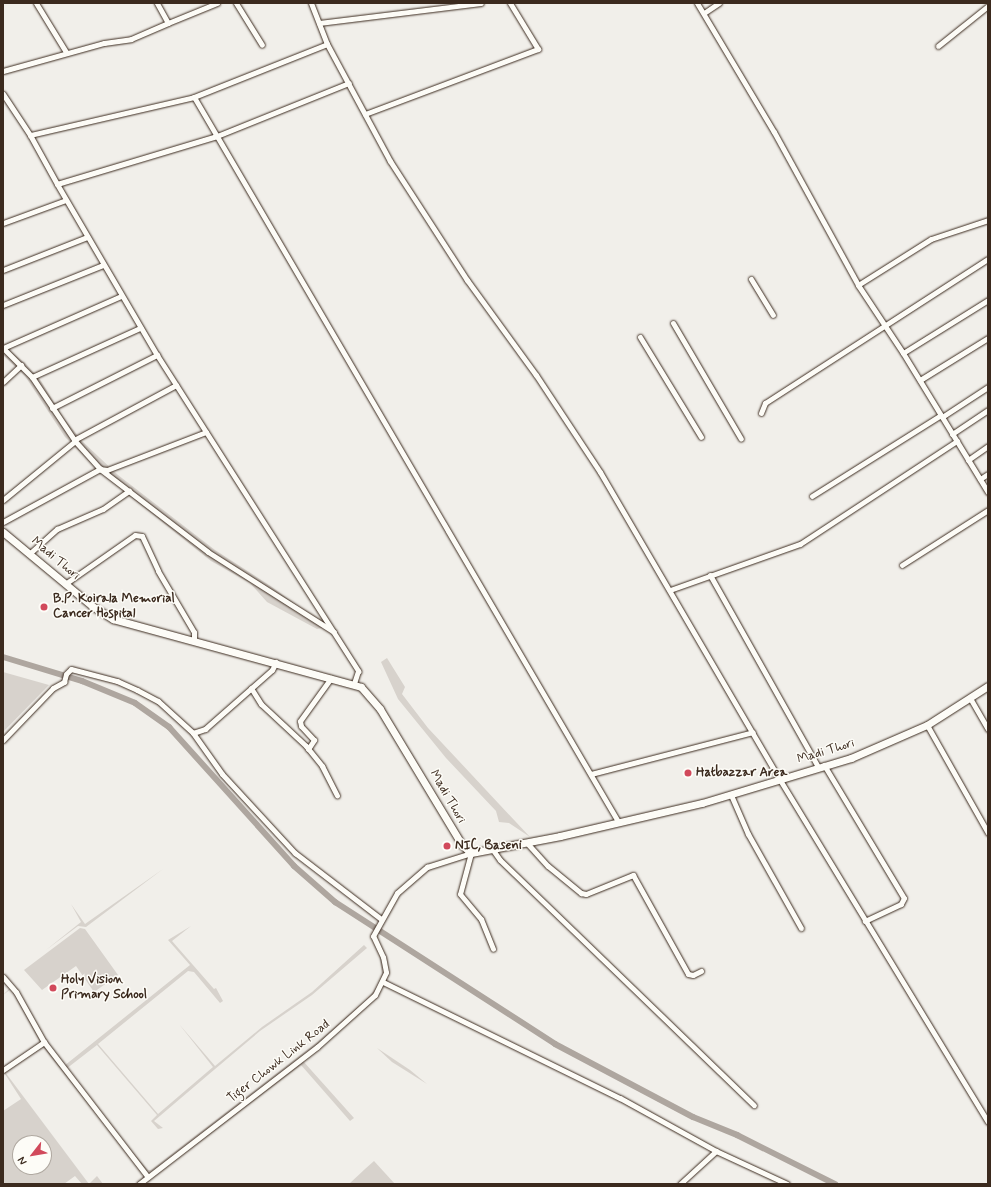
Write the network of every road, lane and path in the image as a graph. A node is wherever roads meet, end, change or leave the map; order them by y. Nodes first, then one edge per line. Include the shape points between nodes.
1 (36, 3) edge
2 (157, 3) edge
3 (217, 3) edge
4 (236, 3) edge
5 (311, 3) edge
6 (481, 3) edge
7 (510, 3) edge
8 (698, 3) edge
9 (719, 3) edge
10 (988, 6) edge
11 (704, 13) junction
12 (168, 23) junction
13 (319, 23) junction
14 (327, 44) junction
15 (262, 45) dead end
16 (938, 46) dead end
17 (66, 52) junction
18 (3, 71) edge
19 (348, 83) junction
20 (3, 94) edge
21 (194, 97) junction
22 (365, 114) junction
23 (30, 135) junction
24 (217, 136) junction
25 (57, 184) junction
26 (66, 200) junction
27 (3, 216) edge
28 (988, 220) edge
29 (4, 222) edge
30 (87, 237) junction
31 (988, 259) edge
32 (103, 265) junction
33 (3, 270) edge
34 (751, 278) dead end
35 (858, 285) junction
36 (121, 296) junction
37 (988, 300) edge
38 (3, 305) edge
39 (773, 315) dead end
40 (673, 323) dead end
41 (884, 325) junction
42 (140, 328) junction
43 (640, 337) dead end
44 (988, 338) edge
45 (3, 348) edge
46 (903, 353) junction
47 (157, 355) junction
48 (21, 364) junction
49 (32, 378) junction
50 (920, 380) junction
51 (3, 382) edge
52 (176, 385) junction
53 (988, 387) edge
54 (52, 408) junction
55 (988, 410) edge
56 (761, 412) dead end
57 (942, 416) junction
58 (206, 432) junction
59 (952, 434) junction
60 (701, 437) dead end
61 (741, 439) dead end
62 (74, 440) junction
63 (957, 441) junction
64 (988, 446) edge
65 (968, 460) junction
66 (100, 469) junction
67 (988, 474) edge
68 (980, 479) junction
69 (129, 491) junction
70 (988, 492) edge
71 (812, 496) dead end
72 (3, 500) edge
73 (988, 510) edge
74 (3, 522) edge
75 (3, 532) edge
76 (29, 554) junction
77 (902, 565) dead end
78 (710, 575) junction
79 (65, 584) junction
80 (670, 590) junction
81 (335, 633) junction
82 (194, 641) junction
83 (276, 662) junction
84 (331, 678) junction
85 (354, 683) junction
86 (988, 686) edge
87 (251, 688) junction
88 (970, 698) junction
89 (927, 725) junction
90 (988, 729) edge
91 (752, 732) junction
92 (193, 733) junction
93 (3, 740) edge
94 (308, 749) junction
95 (821, 766) junction
96 (592, 774) junction
97 (780, 780) junction
98 (337, 795) dead end
99 (730, 795) junction
100 (619, 823) junction
101 (988, 833) edge
102 (527, 843) junction
103 (493, 850) junction
104 (471, 853) junction
105 (865, 921) junction
106 (380, 922) junction
107 (801, 928) dead end
108 (493, 949) dead end
109 (701, 971) dead end
110 (3, 977) edge
111 (383, 982) junction
112 (44, 1042) junction
113 (3, 1070) edge
114 (754, 1105) dead end
115 (988, 1122) edge
116 (716, 1151) junction
117 (148, 1177) junction
118 (139, 1184) edge
119 (680, 1184) edge
120 (787, 1184) edge

1 - 17 street
2 - 12 street
3 - 12 street
4 - 15 street
5 - 13 street
6 - 13 street
7 - 22 street via 538,49
8 - 11 street
9 - 11 street
10 - 16 street
11 - 35 street via 774,132
12 - 17 street via 132,39
13 - 14 street
14 - 19 street
14 - 21 street
17 - 18 street
19 - 22 street
19 - 24 street
20 - 23 street
21 - 23 street
21 - 24 street
22 - 80 street via 390,161 467,280 536,375 592,459
23 - 25 street
24 - 25 street
24 - 96 street
25 - 26 street
26 - 29 street
26 - 30 street
27 - 29 street
28 - 35 street via 931,239
30 - 32 street
30 - 33 street
31 - 41 street
32 - 36 street
32 - 38 street
34 - 39 street
35 - 41 street
36 - 42 street
36 - 45 street
37 - 46 street
40 - 61 street
41 - 46 street
41 - 56 street via 764,404
42 - 47 street
42 - 49 street
43 - 60 street
44 - 50 street
45 - 48 street
46 - 50 street
47 - 52 street
47 - 54 street
48 - 49 street
48 - 51 street
49 - 54 street
50 - 57 street
52 - 58 street
52 - 62 street
53 - 57 street
54 - 62 street
55 - 59 street
57 - 59 street
57 - 71 street
58 - 66 street via 107,470
58 - 81 street
59 - 63 street
62 - 66 street
62 - 72 street
63 - 65 street
63 - 78 street via 800,544
64 - 65 street
65 - 68 street
66 - 69 street
66 - 74 street
67 - 68 street
68 - 70 street
69 - 76 street via 103,509 57,529
69 - 81 street via 208,552
73 - 77 street
75 - 76 main road, Madi Thori
76 - 79 main road, Madi Thori
78 - 80 street
78 - 95 street
79 - 82 main road, Madi Thori via 113,620
79 - 82 street via 135,535 142,536 158,571 194,632
80 - 91 street
81 - 85 street via 358,671
82 - 83 main road, Madi Thori
83 - 84 main road, Madi Thori
83 - 87 street via 272,670
84 - 85 main road, Madi Thori
84 - 94 street via 300,721 301,726 314,740
85 - 104 main road, Madi Thori via 366,691 380,709 458,839
86 - 88 main road, Madi Thori
87 - 92 street via 205,728
87 - 94 street via 261,704
88 - 89 main road, Madi Thori
88 - 90 street
89 - 95 main road, Madi Thori via 881,747
89 - 101 street
91 - 96 street
91 - 97 street
92 - 93 street via 158,701 130,687 72,669 66,674 64,682 53,688
92 - 106 street via 222,774 295,853
94 - 98 street via 322,766
95 - 97 main road, Madi Thori
95 - 105 street via 904,898 901,904
96 - 100 street
97 - 99 main road, Madi Thori
97 - 105 street
99 - 100 main road, Madi Thori
99 - 107 street via 748,834
100 - 102 main road, Madi Thori
102 - 103 main road, Madi Thori
102 - 109 street via 548,866 582,893 586,894 633,875 688,974 693,975
103 - 104 main road, Madi Thori
103 - 114 street via 505,865
104 - 106 street via 421,871 404,885
104 - 108 street via 460,894 481,919
105 - 115 street
106 - 111 street, Tiger Chowk Link Road via 373,940 385,963
110 - 112 street via 16,992
111 - 116 street via 620,1098
111 - 117 street, Tiger Chowk Link Road via 375,996 335,1032
112 - 113 street
112 - 117 street
116 - 119 street
116 - 120 street
117 - 118 street, Tiger Chowk Link Road

